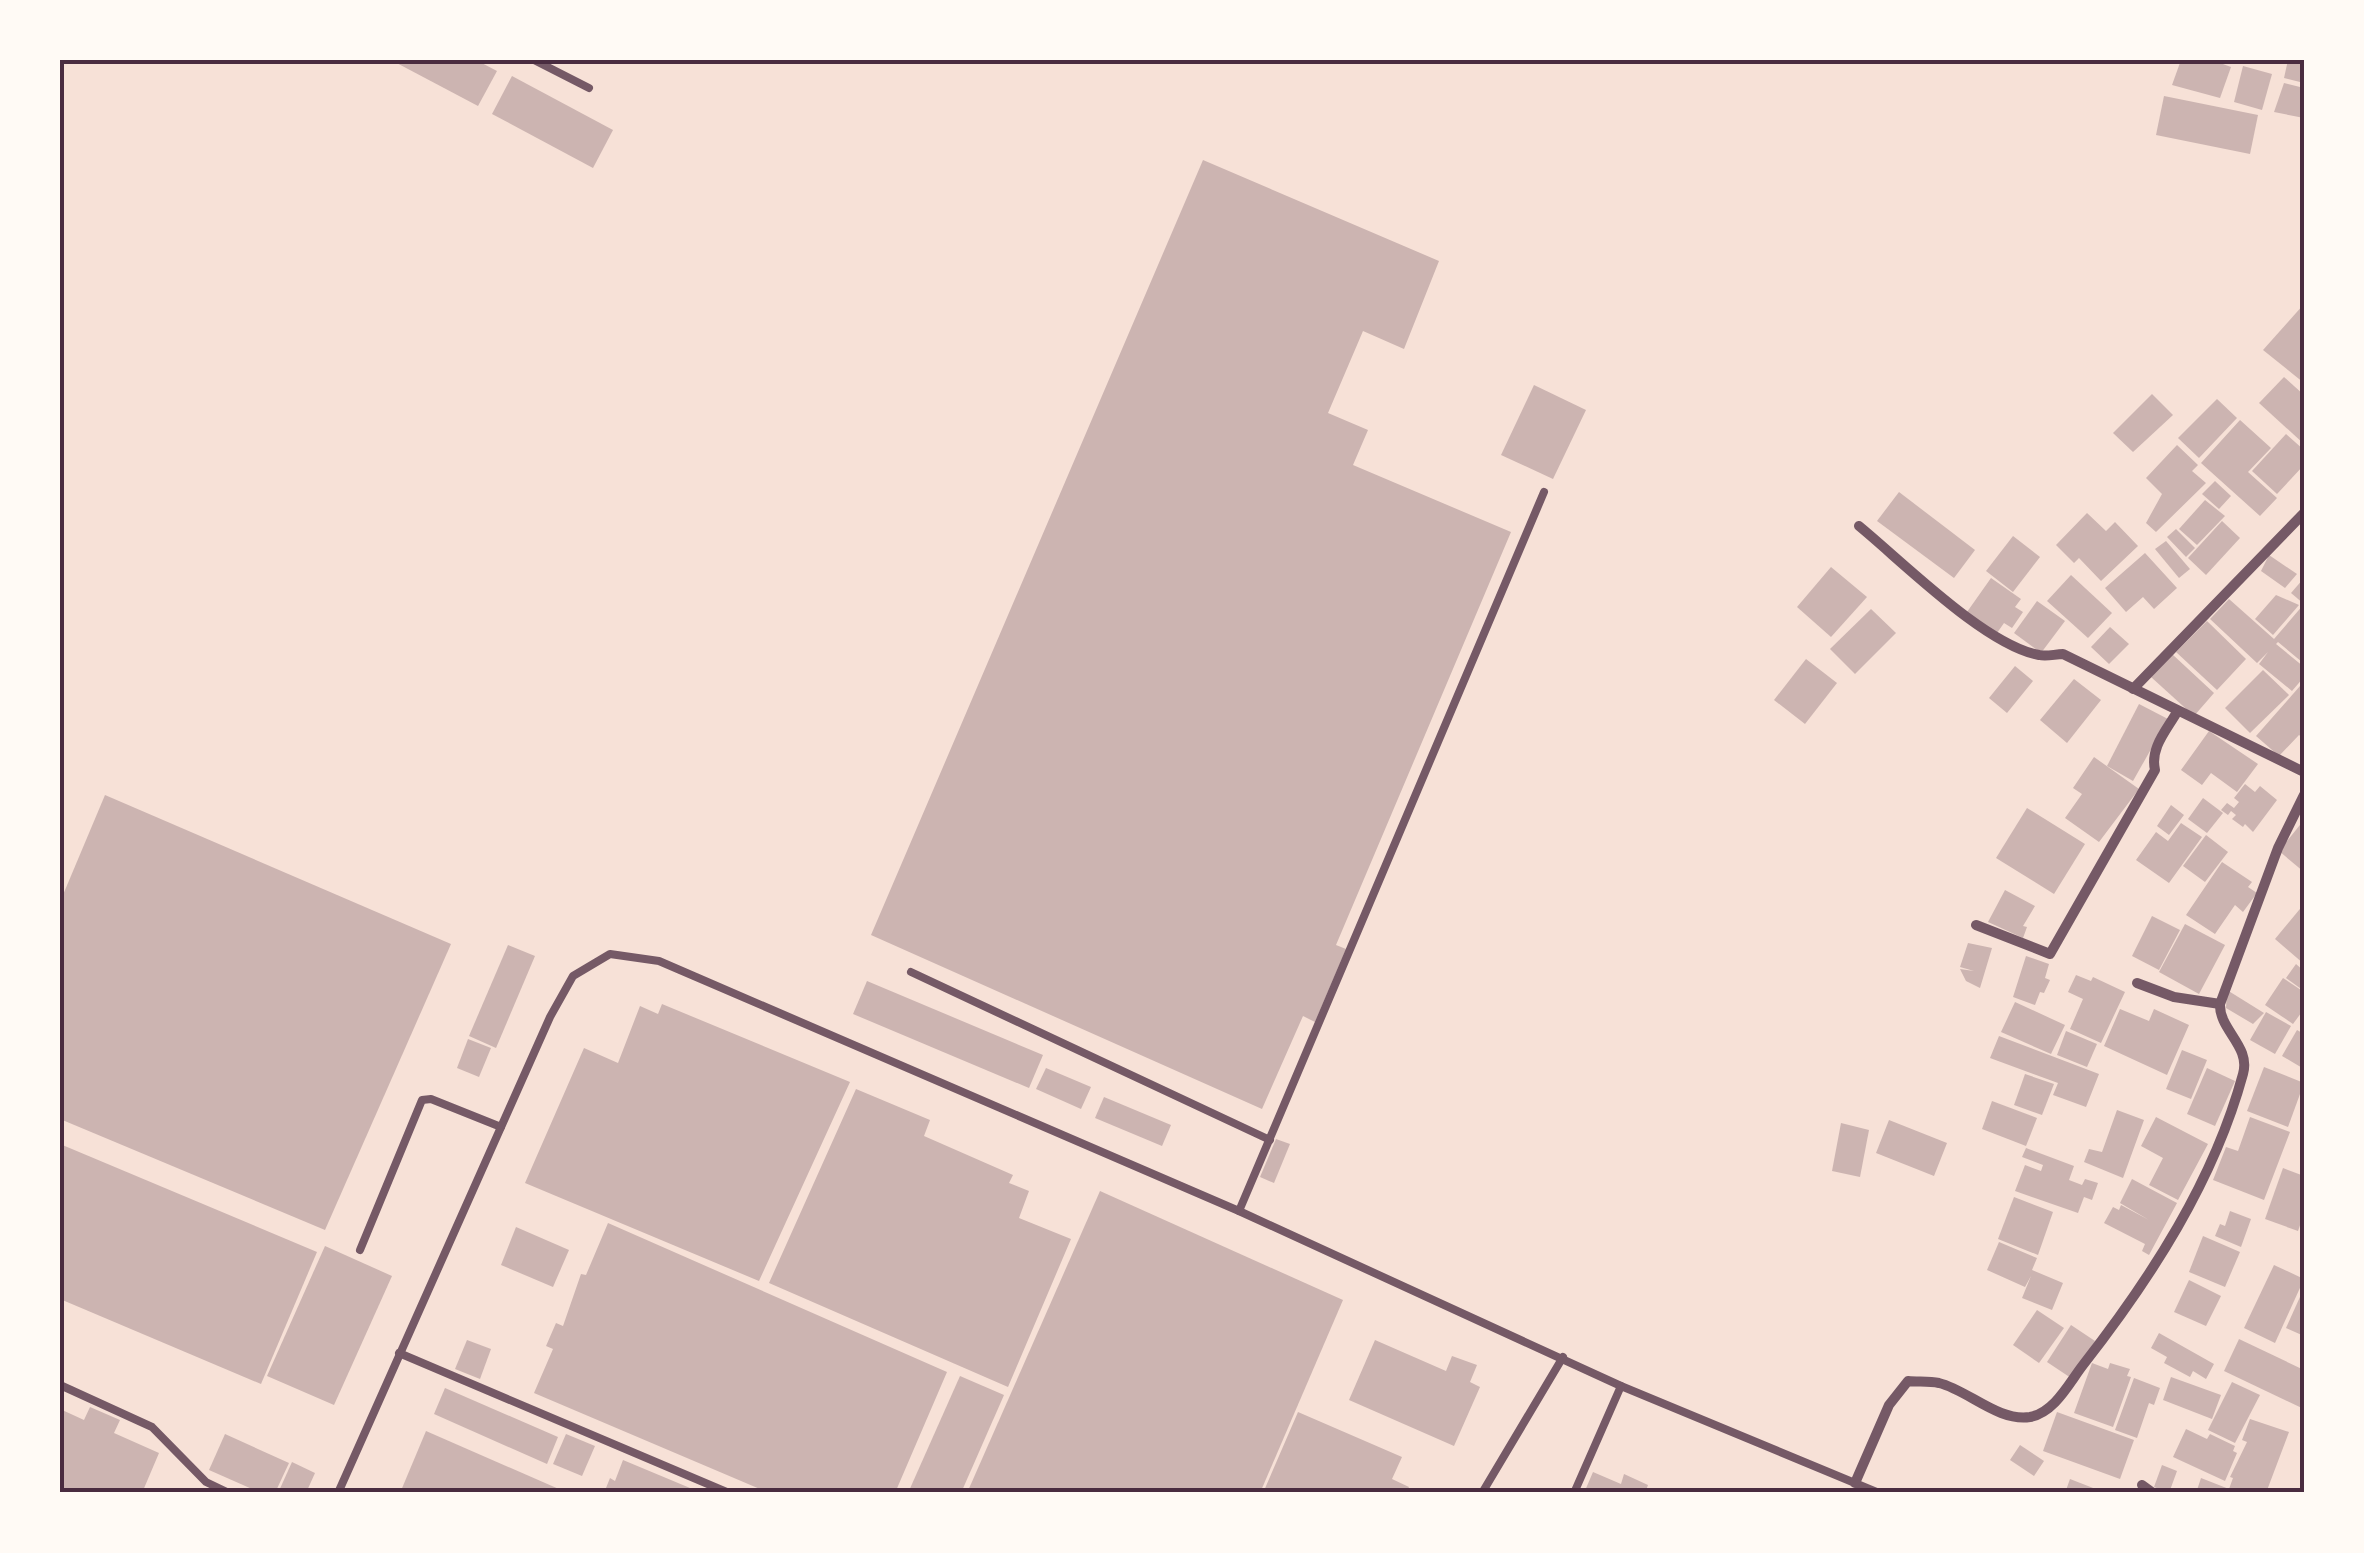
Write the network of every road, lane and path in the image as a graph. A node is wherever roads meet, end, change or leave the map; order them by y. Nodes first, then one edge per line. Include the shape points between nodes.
1 (534, 60) edge
2 (588, 88) dead end
3 (1544, 492) dead end
4 (2304, 513) edge
5 (1860, 526) dead end
6 (2133, 689) junction
7 (2177, 712) junction
8 (2304, 772) edge
9 (2304, 795) edge
10 (1976, 925) dead end
11 (911, 972) dead end
12 (2137, 983) dead end
13 (2220, 1004) junction
14 (500, 1127) junction
15 (1270, 1140) junction
16 (1239, 1211) junction
17 (360, 1250) dead end
18 (399, 1353) junction
19 (1563, 1357) junction
20 (60, 1385) edge
21 (1621, 1386) junction
22 (1855, 1483) junction
23 (2142, 1485) dead end
24 (228, 1493) edge
25 (338, 1493) edge
26 (729, 1493) edge
27 (1482, 1493) edge
28 (1574, 1493) edge
29 (1880, 1493) edge
30 (2152, 1493) edge

1 - 2 lane
3 - 15 lane
4 - 6 street
5 - 6 street via 2008,642 2039,655 2063,654
6 - 7 street
7 - 8 street
7 - 10 street via 2154,750 2155,770 2050,954
9 - 13 street
11 - 15 lane
12 - 13 street
13 - 22 street via 2241,1051 2243,1074 2217,1150 2172,1239 2109,1332 2048,1411 2027,1418 1939,1383 1908,1382 1889,1405
14 - 16 lane via 573,976 610,954 659,961
14 - 17 lane via 422,1100
14 - 18 lane
15 - 16 lane
16 - 19 lane
18 - 25 lane
18 - 26 lane
19 - 21 lane
19 - 27 lane
20 - 24 lane via 152,1426 206,1482
21 - 22 lane
21 - 28 lane
22 - 29 lane
23 - 30 street

